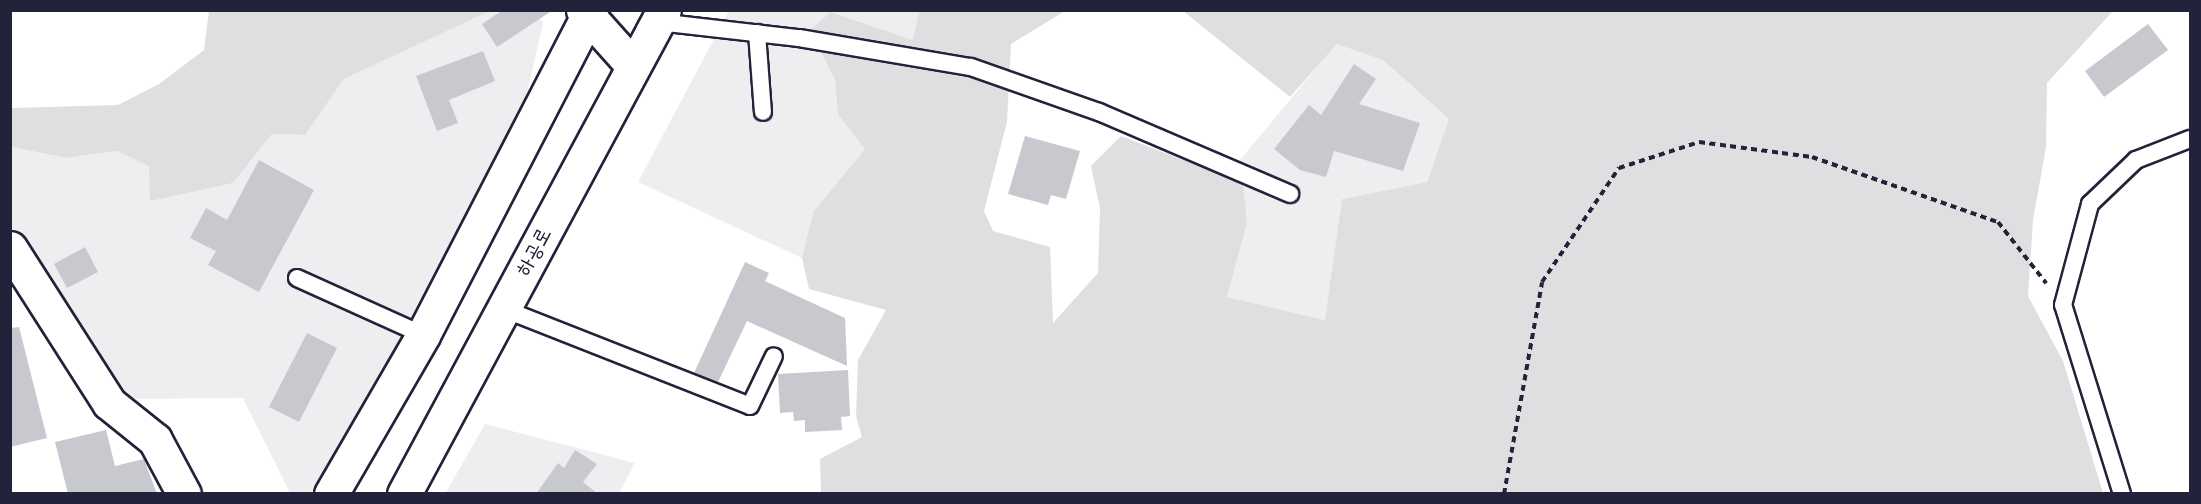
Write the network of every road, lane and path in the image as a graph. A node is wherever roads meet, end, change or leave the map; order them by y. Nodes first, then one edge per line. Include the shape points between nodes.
1 (588, 12) edge
2 (661, 16) edge
3 (757, 33) junction
4 (633, 66) junction
5 (763, 112) dead end
6 (2190, 139) edge
7 (1290, 194) dead end
8 (10, 248) edge
9 (297, 278) dead end
10 (2064, 305) junction
11 (504, 309) junction
12 (423, 335) junction
13 (774, 356) dead end
14 (184, 494) edge
15 (331, 494) edge
16 (404, 494) edge
17 (1504, 494) edge
18 (2122, 494) edge

1 - 4 street
1 - 12 street
2 - 3 lane
2 - 4 street, 하공로
3 - 5 lane
3 - 7 lane via 971,67 1099,112
4 - 11 street, 하공로
6 - 10 lane via 2136,160 2090,204
8 - 14 street via 109,403 154,440
9 - 12 lane
10 - 17 path via 1998,222 1812,158 1699,142 1619,168 1542,282
10 - 18 lane
11 - 13 lane via 750,406
11 - 16 street, 하공로
12 - 15 street

